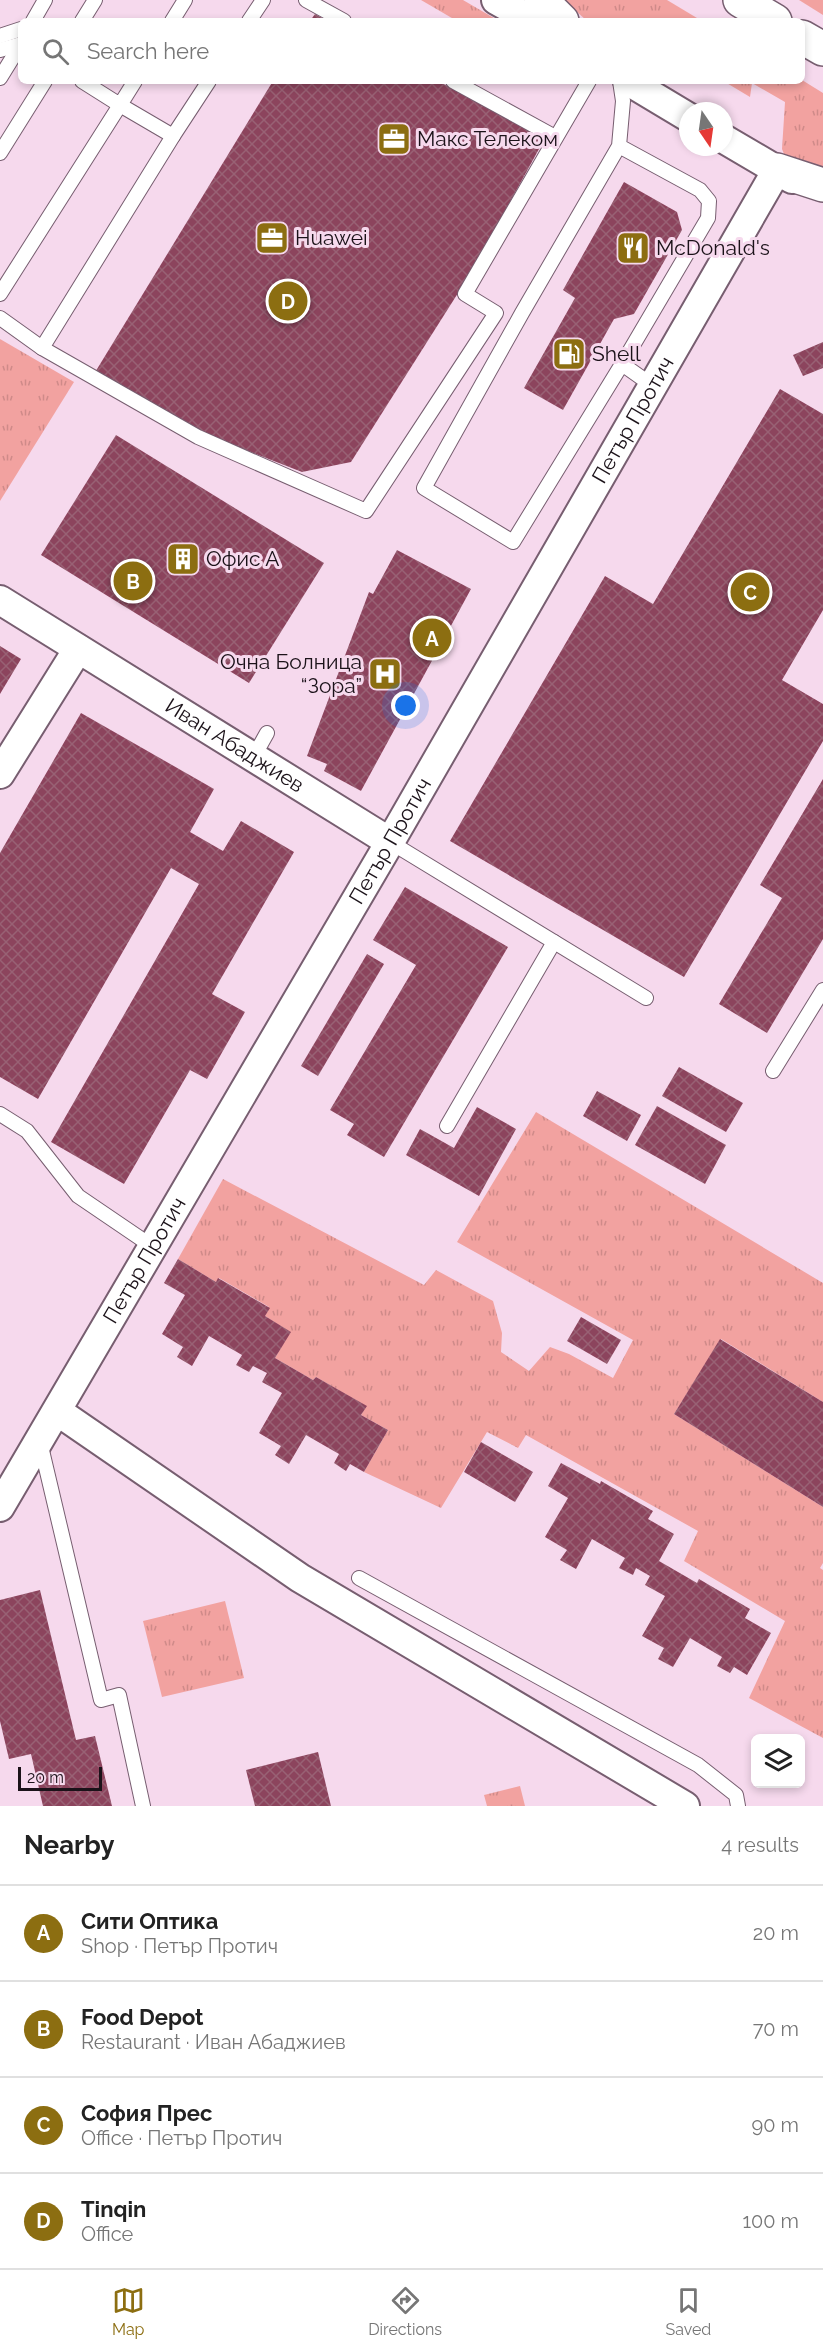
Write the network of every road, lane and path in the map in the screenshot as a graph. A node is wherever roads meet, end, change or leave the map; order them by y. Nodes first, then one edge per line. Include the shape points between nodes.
1 (45, 0) edge
2 (94, 0) edge
3 (185, 0) edge
4 (264, 0) edge
5 (496, 0) edge
6 (541, 0) edge
7 (740, 0) edge
8 (313, 2) edge
9 (35, 18) edge
10 (84, 18) edge
11 (174, 18) edge
12 (251, 18) edge
13 (339, 18) edge
14 (528, 18) edge
15 (559, 18) edge
16 (771, 18) edge
17 (18, 30) edge
18 (0, 36) edge
19 (805, 39) edge
20 (18, 45) edge
21 (18, 49) edge
22 (823, 49) edge
23 (0, 50) edge
24 (0, 78) edge
25 (43, 84) edge
26 (87, 84) edge
27 (133, 84) edge
28 (207, 84) edge
29 (458, 84) edge
30 (587, 84) edge
31 (620, 84) edge
32 (633, 84) edge
33 (120, 105) junction
34 (679, 112) edge
35 (173, 136) junction
36 (555, 137) junction
37 (733, 144) edge
38 (619, 146) junction
39 (0, 153) edge
40 (777, 170) junction
41 (823, 185) edge
42 (823, 196) edge
43 (0, 294) edge
44 (0, 318) edge
45 (42, 348) junction
46 (622, 364) junction
47 (652, 386) junction
48 (0, 600) edge
49 (78, 649) junction
50 (267, 733) dead end
51 (253, 758) junction
52 (0, 774) edge
53 (390, 843) junction
54 (554, 942) junction
55 (823, 990) edge
56 (646, 998) dead end
57 (772, 1071) dead end
58 (0, 1114) edge
59 (447, 1126) dead end
60 (153, 1247) junction
61 (57, 1411) junction
62 (39, 1440) junction
63 (0, 1507) edge
64 (359, 1578) dead end
65 (143, 1806) edge
66 (685, 1806) edge
67 (738, 1806) edge

1 - 9 lane
2 - 10 lane
3 - 11 lane
4 - 12 lane
5 - 14 street
6 - 15 highway
7 - 16 highway
8 - 13 lane
17 - 18 lane
19 - 22 highway
20 - 23 lane
21 - 24 lane
25 - 39 lane
26 - 33 lane
27 - 33 lane
28 - 35 lane
29 - 36 lane
30 - 36 lane
31 - 38 lane
32 - 34 street
33 - 35 lane
33 - 43 lane
35 - 45 lane
36 - 45 lane via 465,294 496,313 366,511 198,437
37 - 40 street
38 - 46 lane via 700,190 710,201 708,218
38 - 46 lane via 424,488 513,542
40 - 41 highway
40 - 42 street
40 - 47 street, Петър Протич
44 - 45 lane
46 - 47 lane
47 - 53 street, Петър Протич
48 - 49 street, Иван Абаджиев
49 - 51 street, Иван Абаджиев
49 - 52 street
50 - 51 lane
51 - 53 street, Иван Абаджиев
53 - 54 lane
53 - 60 street, Петър Протич
54 - 56 lane
54 - 59 lane
55 - 57 lane
58 - 60 lane via 27,1131 78,1196
60 - 61 street, Петър Протич
61 - 62 street, Петър Протич
61 - 66 street via 300,1578
62 - 63 street, Петър Протич
62 - 65 lane via 101,1700 119,1695
64 - 67 lane via 698,1765 736,1795

